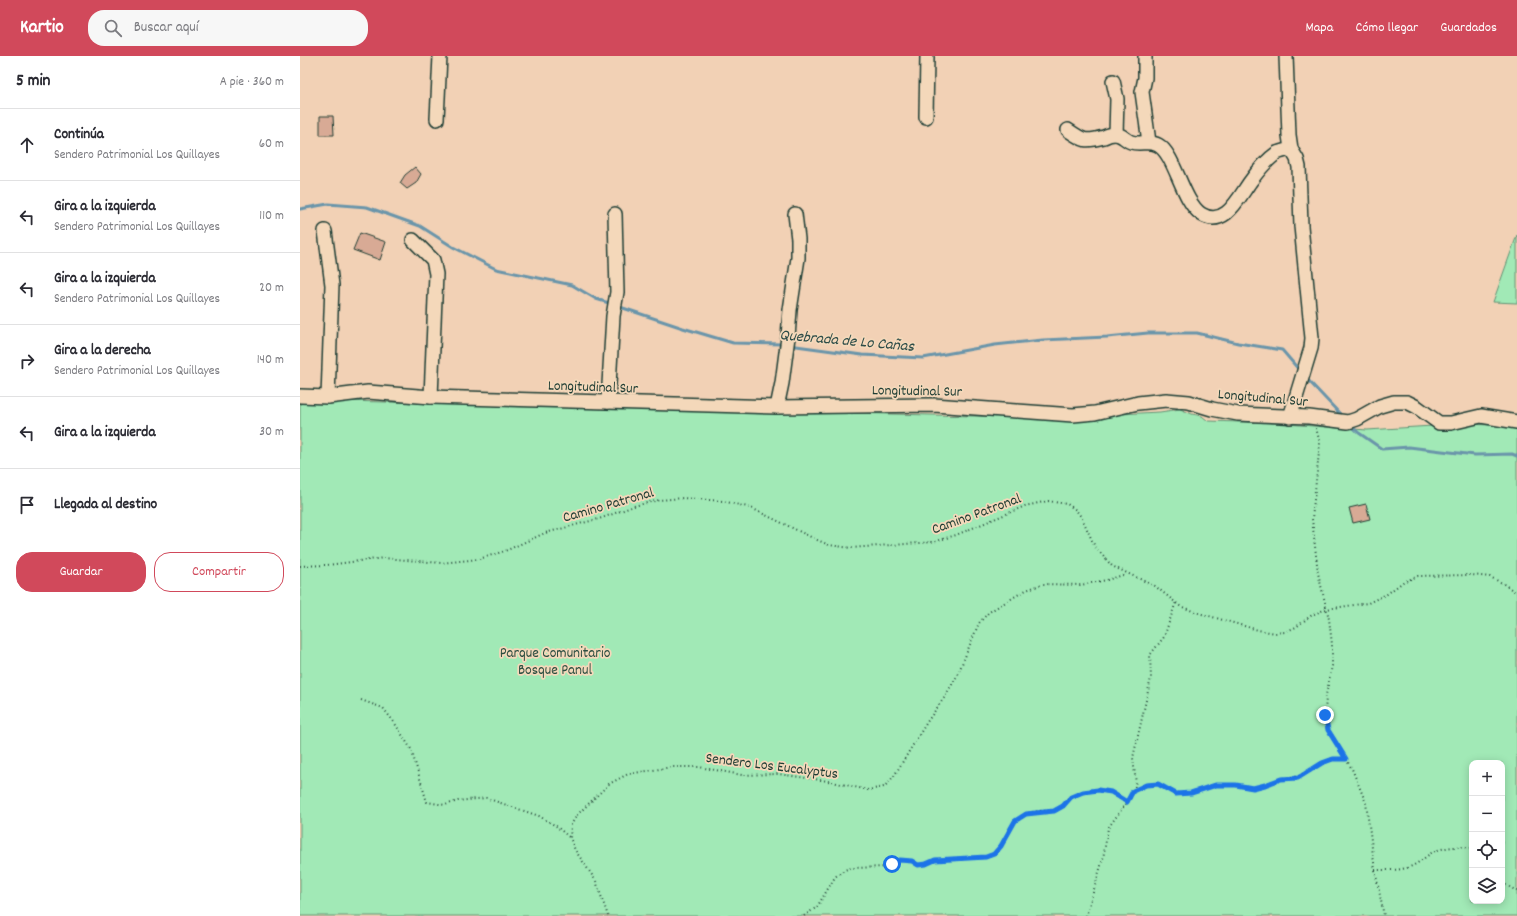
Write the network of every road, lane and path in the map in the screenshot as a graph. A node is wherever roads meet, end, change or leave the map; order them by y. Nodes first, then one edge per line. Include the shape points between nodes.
1 (440, 56) edge
2 (927, 56) edge
3 (1145, 56) edge
4 (1286, 56) edge
5 (1113, 81) dead end
6 (926, 117) dead end
7 (437, 119) dead end
8 (1068, 130) dead end
9 (1116, 134) junction
10 (1149, 142) junction
11 (1291, 149) junction
12 (615, 214) dead end
13 (795, 214) dead end
14 (325, 231) dead end
15 (413, 240) dead end
16 (300, 396) edge
17 (328, 397) junction
18 (431, 397) junction
19 (608, 402) junction
20 (777, 407) junction
21 (1290, 417) junction
22 (1309, 417) junction
23 (1517, 422) edge
24 (300, 566) edge
25 (1127, 573) junction
26 (1517, 593) edge
27 (1176, 602) junction
28 (1326, 609) junction
29 (361, 700) dead end
30 (1346, 759) junction
31 (1133, 791) junction
32 (1127, 802) junction
33 (570, 838) junction
34 (1469, 848) edge
35 (1375, 870) junction
36 (1505, 885) edge
37 (1517, 891) edge
38 (608, 916) edge
39 (804, 916) edge
40 (1086, 916) edge
41 (1384, 916) edge

1 - 7 street
2 - 6 street
3 - 10 street via 1142,92
4 - 11 street
5 - 9 street
8 - 9 street via 1082,140 1090,141
9 - 10 street via 1131,142
10 - 11 street via 1161,146 1189,199 1206,217 1216,217 1232,209 1262,167 1278,152
11 - 21 street via 1299,167 1301,226 1312,338
12 - 19 street via 617,292 613,316
13 - 20 street via 798,258
14 - 17 street via 332,285
15 - 18 street via 433,260 436,274
16 - 17 street, Longitudinal Sur
17 - 18 street, Longitudinal Sur via 368,392
18 - 19 street, Longitudinal Sur
19 - 20 street, Longitudinal Sur
20 - 21 street, Longitudinal Sur via 934,405 1073,415 1166,400 1189,402 1238,414
21 - 22 street, Longitudinal Sur
22 - 23 street, Longitudinal Sur via 1348,422 1380,406 1407,402 1439,423 1481,416
22 - 28 path via 1320,443 1312,519 1318,573
24 - 25 path, Camino Patronal via 384,558 441,563 479,559 505,551 545,533 659,500 683,498 751,508 829,545 851,548 933,542 1025,506 1048,501 1067,504 1076,510 1095,547 1112,566
25 - 27 path, Camino Patronal via 1155,586
25 - 33 path, Sendero Los Eucalyptus via 1080,585 1042,584 1026,590 989,612 979,623 948,692 894,776 884,787 868,790 778,774 742,775 699,767 672,767 628,774 608,784 577,815 571,825
26 - 28 path, Camino Patronal via 1490,577 1418,576 1368,603
27 - 28 path, Camino Patronal via 1195,612 1275,633 1296,627 1312,615
27 - 31 path via 1164,637 1150,655 1151,678 1133,758 1136,784
28 - 30 path via 1332,644 1332,666 1325,715 1328,730
29 - 33 path via 383,708 394,722 411,749 427,802 445,805 486,798 539,816
30 - 31 path via 1333,759 1298,778 1281,779 1253,788 1216,785 1191,793 1176,794 1158,784 1146,785
30 - 35 path via 1366,803
31 - 32 path
32 - 39 path via 1111,792 1098,790 1071,797 1054,811 1026,814 1015,821 994,854 986,857 935,860 918,865 912,861 900,860 888,867 844,870 835,877 817,907
32 - 40 path via 1108,828 1103,859
33 - 38 path via 596,882
34 - 35 path via 1445,848 1412,866
35 - 41 path
36 - 37 path

